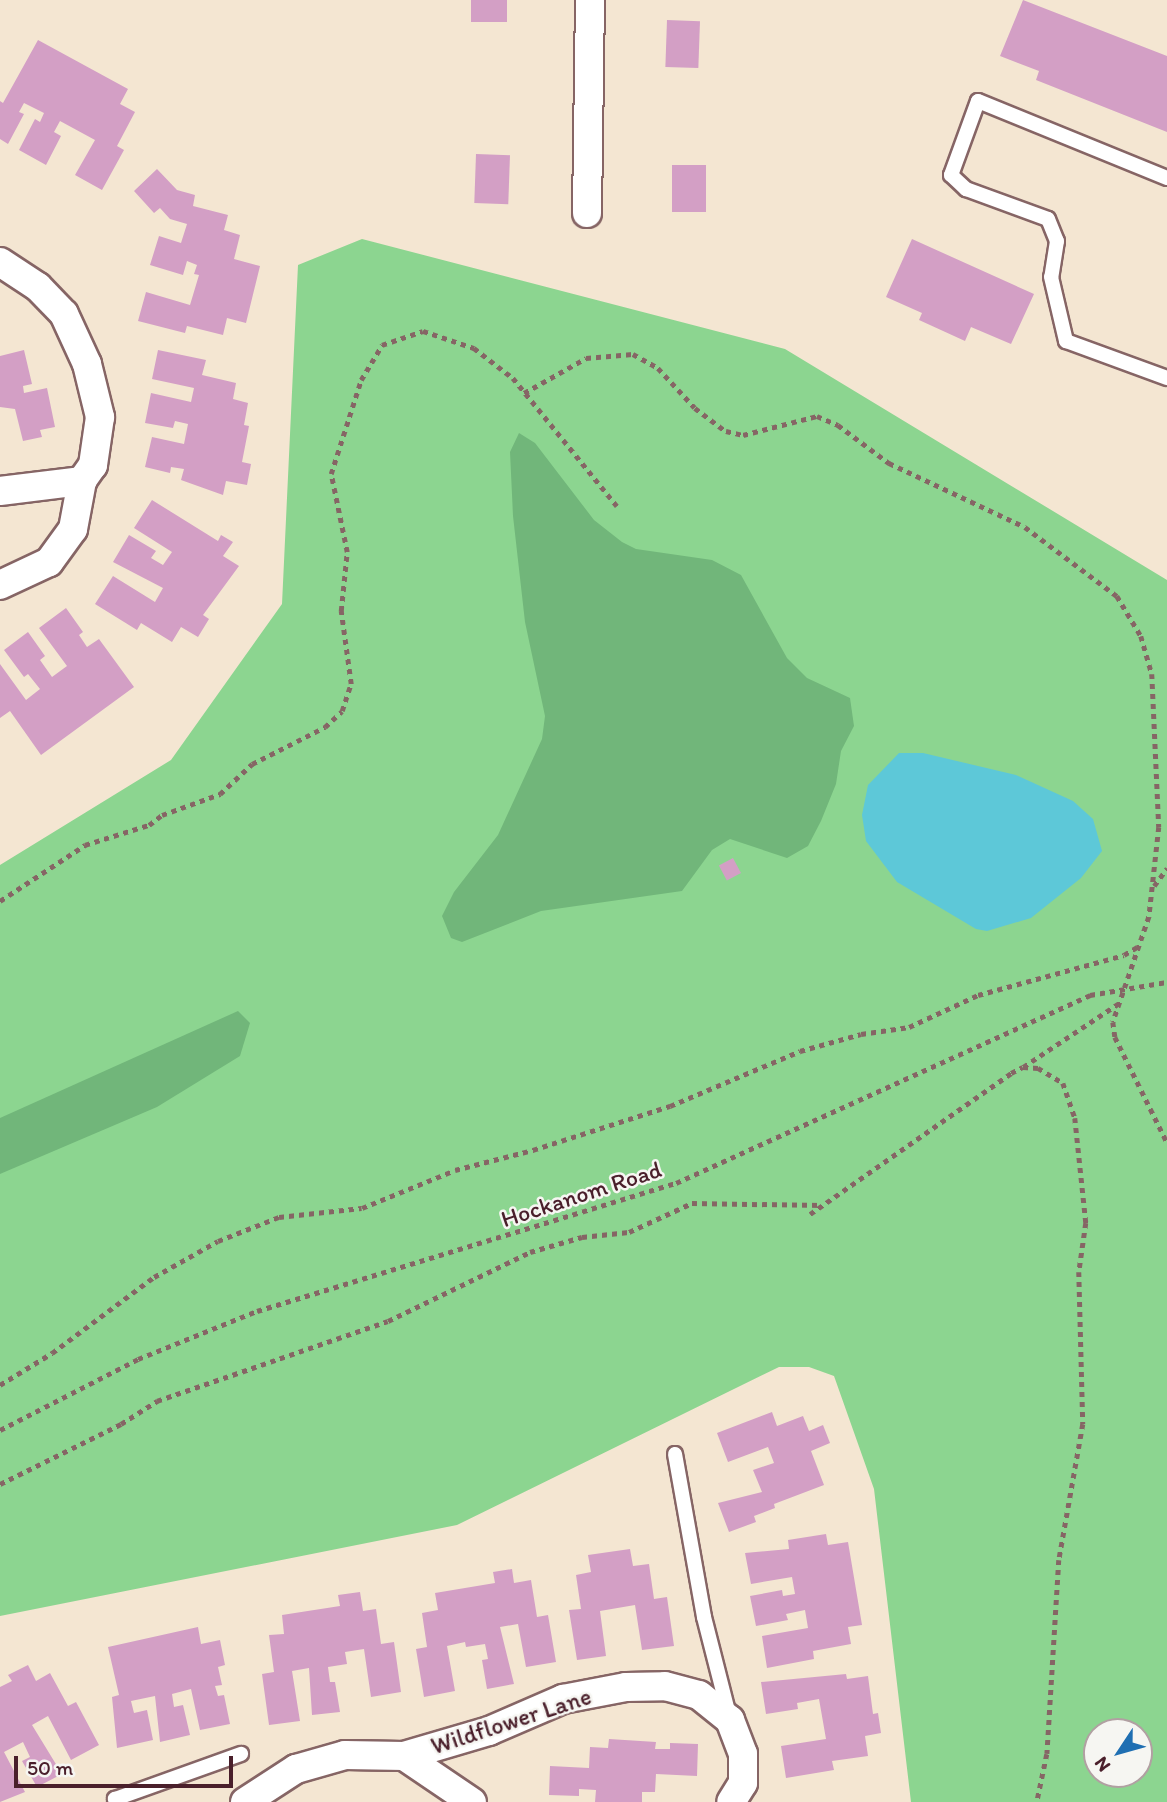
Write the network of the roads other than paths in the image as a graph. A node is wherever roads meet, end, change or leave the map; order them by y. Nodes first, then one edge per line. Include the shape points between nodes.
1 (590, 0) edge
2 (1167, 178) edge
3 (587, 213) dead end
4 (0, 262) edge
5 (1167, 379) edge
6 (82, 481) junction
7 (0, 491) edge
8 (0, 585) edge
9 (675, 1454) dead end
10 (730, 1720) junction
11 (241, 1754) dead end
12 (404, 1756) junction
13 (114, 1801) edge
14 (245, 1802) edge
15 (472, 1802) edge
16 (731, 1802) edge

1 - 3 street
2 - 5 lane via 978,101 951,175 966,190 1048,219 1056,241 1051,277 1066,341
4 - 6 street via 38,287 64,314 87,364 100,417 93,465
6 - 7 street
6 - 8 street via 73,529 49,562
9 - 10 lane via 704,1617
10 - 12 street, Wildflower Lane via 699,1695 665,1686 626,1687 563,1699 489,1731
10 - 16 street via 743,1754 743,1783
11 - 13 lane
12 - 14 street, Wildflower Lane via 345,1755 296,1769
12 - 15 street, Wildflower Lane

